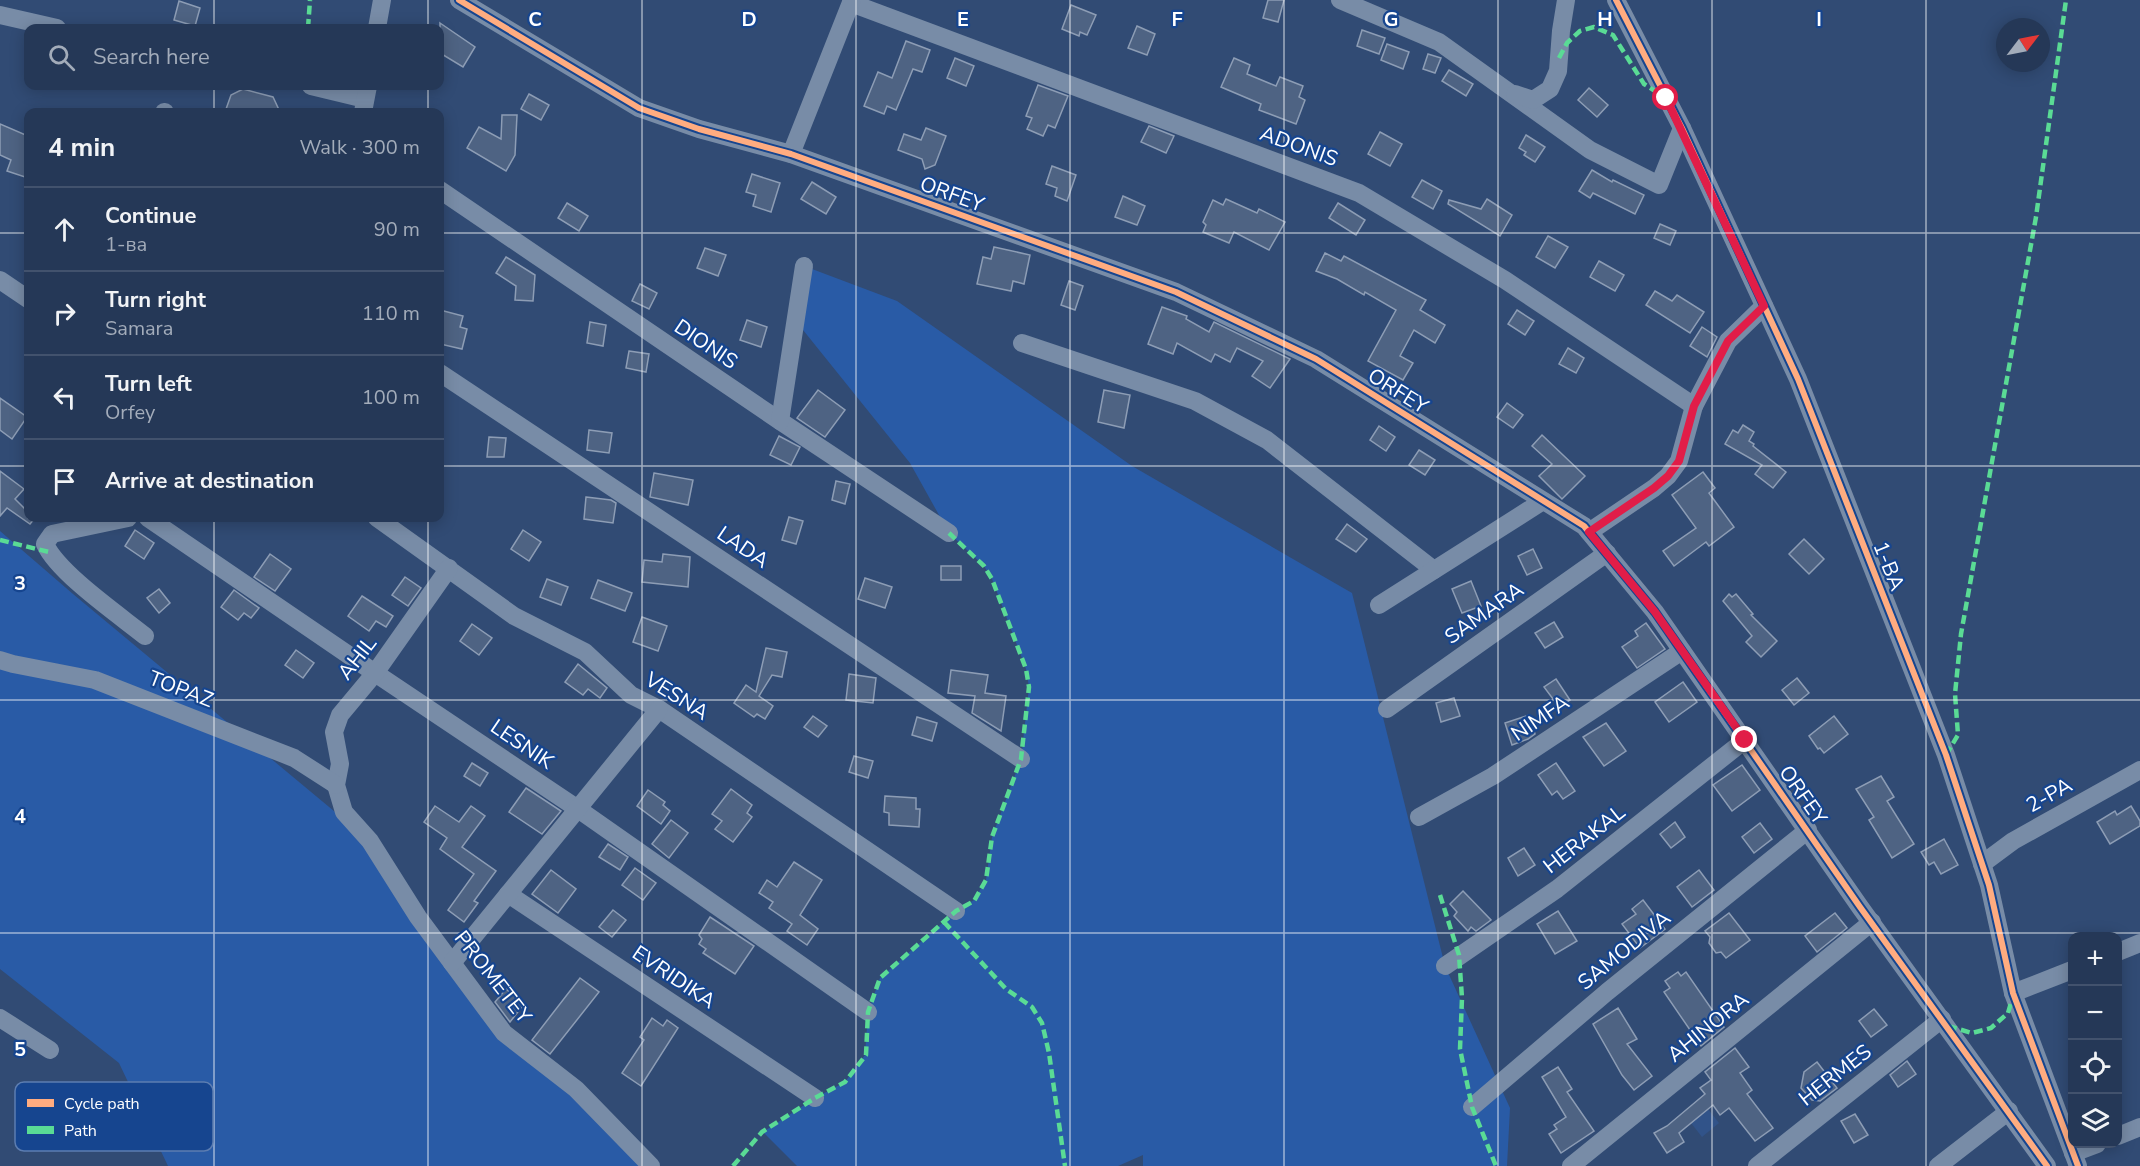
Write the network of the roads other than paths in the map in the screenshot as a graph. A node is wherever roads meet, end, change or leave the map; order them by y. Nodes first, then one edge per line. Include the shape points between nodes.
1 (382, 0) edge
2 (459, 0) edge
3 (1340, 0) edge
4 (1566, 0) edge
5 (1616, 0) edge
6 (852, 1) edge
7 (0, 15) edge
8 (39, 24) edge
9 (378, 24) edge
10 (328, 90) edge
11 (1504, 90) junction
12 (365, 99) edge
13 (1682, 128) junction
14 (791, 154) junction
15 (444, 193) edge
16 (804, 266) dead end
17 (0, 280) edge
18 (24, 295) edge
19 (1764, 306) junction
20 (1022, 343) dead end
21 (444, 376) edge
22 (1694, 406) junction
23 (780, 421) junction
24 (1543, 501) junction
25 (109, 522) edge
26 (154, 522) edge
27 (383, 522) edge
28 (1589, 532) junction
29 (949, 533) dead end
30 (1607, 553) junction
31 (449, 568) junction
32 (1434, 570) junction
33 (1379, 605) dead end
34 (145, 636) dead end
35 (1682, 651) junction
36 (0, 660) edge
37 (375, 673) junction
38 (659, 709) junction
39 (1387, 709) dead end
40 (1745, 740) junction
41 (1021, 759) dead end
42 (2140, 770) edge
43 (336, 785) junction
44 (578, 808) junction
45 (1419, 817) dead end
46 (1808, 830) junction
47 (1982, 864) junction
48 (508, 894) junction
49 (956, 911) dead end
50 (1872, 922) junction
51 (2140, 944) edge
52 (2122, 951) edge
53 (452, 963) junction
54 (1445, 966) dead end
55 (2068, 972) edge
56 (2013, 993) junction
57 (868, 1011) dead end
58 (0, 1018) edge
59 (1942, 1019) junction
60 (50, 1050) dead end
61 (814, 1098) dead end
62 (1472, 1107) dead end
63 (2009, 1111) junction
64 (2140, 1127) edge
65 (2122, 1134) edge
66 (2090, 1148) edge
67 (2076, 1159) edge
68 (651, 1166) edge
69 (1570, 1166) edge
70 (1757, 1166) edge
71 (1938, 1166) edge
72 (2048, 1166) edge

1 - 9 street
2 - 14 street, ORFEY via 639,108
3 - 11 street via 1439,42
4 - 11 street via 1558,71 1550,89 1533,100
5 - 13 street, 1-ВА
6 - 14 street
6 - 22 street, ADONIS via 1359,193 1505,280
7 - 8 street
10 - 12 street
11 - 13 street via 1590,150 1659,185
13 - 19 street, 1-ВА
14 - 24 street, ORFEY via 1176,292 1316,359
15 - 23 street, DIONIS
16 - 23 street
17 - 18 street
19 - 22 street via 1728,341
19 - 47 street, 1-ВА via 1798,379 1946,755
20 - 32 street via 1195,401 1267,440
21 - 41 street, LADA
22 - 28 street via 1679,461 1668,476
23 - 29 street, DIONIS
24 - 28 street, ORFEY via 1584,525
24 - 32 street
25 - 34 street via 52,534 45,544 67,572
26 - 37 street, LESNIK
27 - 31 street, VESNA
28 - 30 street, ORFEY
30 - 35 street, ORFEY
30 - 39 street, SAMARA
31 - 37 street, AHIL
31 - 38 street, VESNA via 514,616 585,652 631,695
32 - 33 street
35 - 40 street, ORFEY
35 - 45 street, NIMFA via 1493,776
36 - 43 street, TOPAZ via 95,680 294,758
37 - 43 street, AHIL via 340,715 334,732 340,764
37 - 44 street, LESNIK
38 - 44 street
38 - 49 street, VESNA
40 - 46 street, ORFEY
40 - 54 street, HERAKAL via 1557,889
42 - 47 street, 2-РА via 2013,841
43 - 53 street, PROMETEY via 344,812 370,842
44 - 48 street
44 - 57 street, LESNIK
46 - 50 street, ORFEY
46 - 62 street, SAMODIVA
47 - 56 street, 1-ВА
48 - 53 street
48 - 61 street, EVRIDIKA
50 - 59 street, ORFEY
50 - 69 street, AHINORA
51 - 52 street
53 - 68 street, PROMETEY via 504,1033 576,1089
55 - 56 street
56 - 67 street, 1-ВА
58 - 60 street
59 - 63 street, ORFEY
59 - 70 street, HERMES
63 - 71 street
63 - 72 street, ORFEY
64 - 65 street
66 - 67 street

